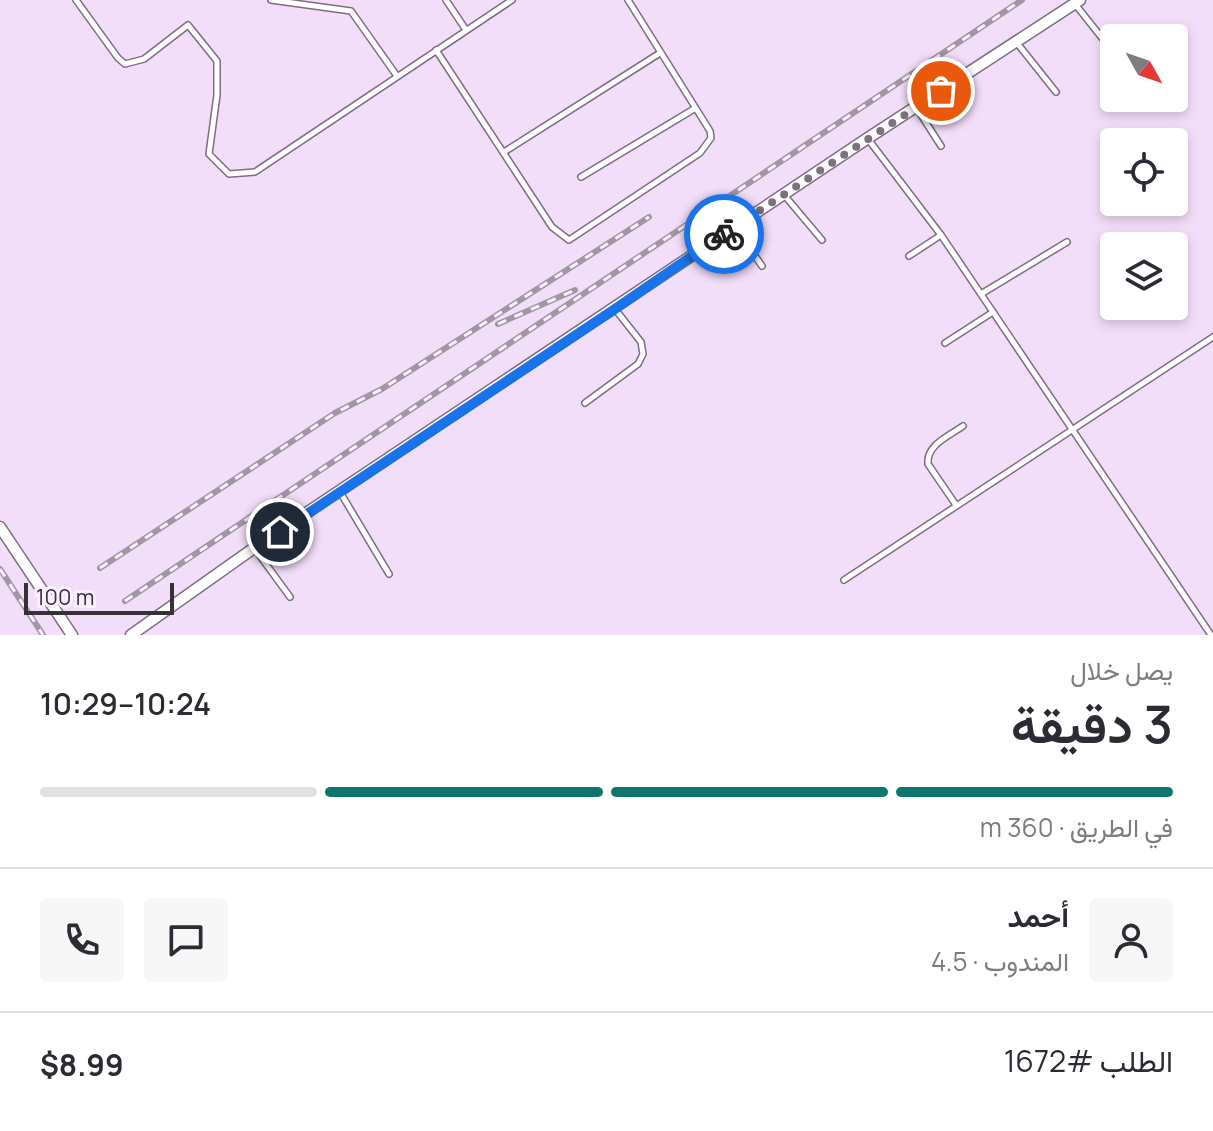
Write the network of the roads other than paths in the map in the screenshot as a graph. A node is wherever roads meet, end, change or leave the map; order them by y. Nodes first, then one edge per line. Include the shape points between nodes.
1 (76, 0) edge
2 (271, 0) edge
3 (446, 0) edge
4 (512, 0) edge
5 (628, 0) edge
6 (1077, 2) edge
7 (466, 30) junction
8 (1100, 34) edge
9 (1017, 43) junction
10 (436, 50) junction
11 (660, 53) junction
12 (397, 76) junction
13 (1056, 92) dead end
14 (916, 107) junction
15 (694, 109) junction
16 (868, 138) junction
17 (941, 146) dead end
18 (504, 152) junction
19 (581, 177) dead end
20 (785, 196) junction
21 (734, 227) junction
22 (941, 235) junction
23 (822, 240) dead end
24 (1067, 242) dead end
25 (909, 256) dead end
26 (762, 266) dead end
27 (981, 294) junction
28 (615, 309) junction
29 (993, 312) junction
30 (1213, 337) edge
31 (945, 343) dead end
32 (585, 403) dead end
33 (963, 426) dead end
34 (1072, 429) junction
35 (340, 492) junction
36 (956, 505) junction
37 (0, 527) edge
38 (254, 548) junction
39 (389, 574) dead end
40 (844, 580) dead end
41 (290, 597) dead end
42 (72, 635) edge
43 (131, 635) edge
44 (1211, 635) edge

1 - 12 lane via 125,64 144,59 188,25 217,61 209,154 229,174 255,172
2 - 12 lane via 351,11
3 - 7 lane
4 - 7 lane
5 - 11 lane
6 - 8 lane
6 - 9 street
7 - 10 lane
9 - 13 lane
9 - 14 street
10 - 12 lane
10 - 18 lane
11 - 15 lane
11 - 18 lane
14 - 16 street
14 - 17 lane
15 - 18 lane via 710,131 708,145 569,240 552,227
15 - 19 lane
16 - 20 street
16 - 22 lane
20 - 21 street
20 - 23 lane
21 - 26 lane
21 - 28 street
22 - 25 lane
22 - 27 lane
24 - 27 lane
27 - 29 lane
28 - 32 lane via 641,342 643,354 638,364
28 - 35 street
29 - 31 lane
29 - 34 lane
30 - 34 lane
33 - 36 lane via 927,456
34 - 36 lane
34 - 44 lane
35 - 38 street
35 - 39 lane
36 - 40 lane
37 - 42 street
38 - 41 lane
38 - 43 street

